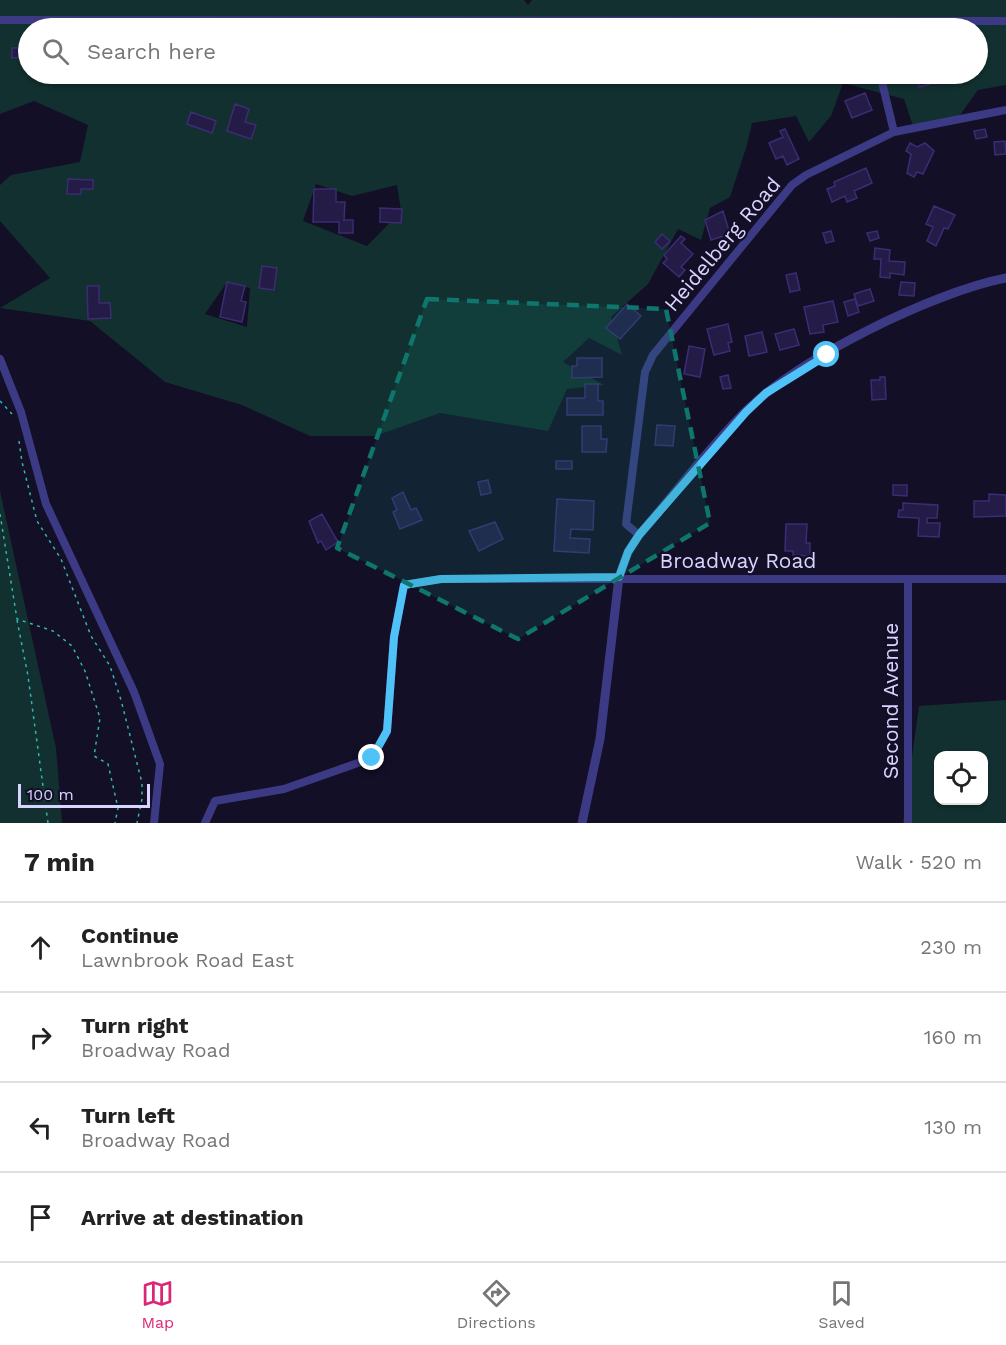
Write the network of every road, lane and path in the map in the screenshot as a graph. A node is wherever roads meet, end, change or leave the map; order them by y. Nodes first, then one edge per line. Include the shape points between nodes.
1 (0, 20) edge
2 (18, 20) edge
3 (988, 21) edge
4 (1006, 21) edge
5 (882, 84) edge
6 (1006, 110) edge
7 (894, 132) junction
8 (1006, 278) edge
9 (0, 359) edge
10 (0, 401) edge
11 (14, 415) dead end
12 (19, 434) dead end
13 (0, 514) edge
14 (639, 535) junction
15 (619, 577) junction
16 (908, 579) junction
17 (1006, 579) edge
18 (17, 619) junction
19 (48, 823) edge
20 (115, 823) edge
21 (137, 823) edge
22 (154, 823) edge
23 (205, 823) edge
24 (582, 823) edge
25 (908, 823) edge

1 - 2 street
3 - 4 street
5 - 7 street
6 - 7 street, Heidelberg Road
7 - 14 street, Heidelberg Road via 792,185 654,355 645,372 628,494 626,524
8 - 14 street via 953,293 891,320 766,393
9 - 22 street via 21,412 46,504 134,692 160,764
10 - 11 path
12 - 21 path via 21,462 37,521 61,559 92,636 110,666 121,700 142,783
13 - 18 path
14 - 15 street
15 - 16 street, Broadway Road
15 - 23 street, Broadway Road via 441,579 404,585 394,637 387,731 372,758 284,789 215,801
15 - 24 street via 600,739
16 - 17 street, Broadway Road
16 - 25 street, Second Avenue
18 - 19 path
18 - 20 path via 53,631 72,646 85,671 100,718 94,756 108,764 118,808

